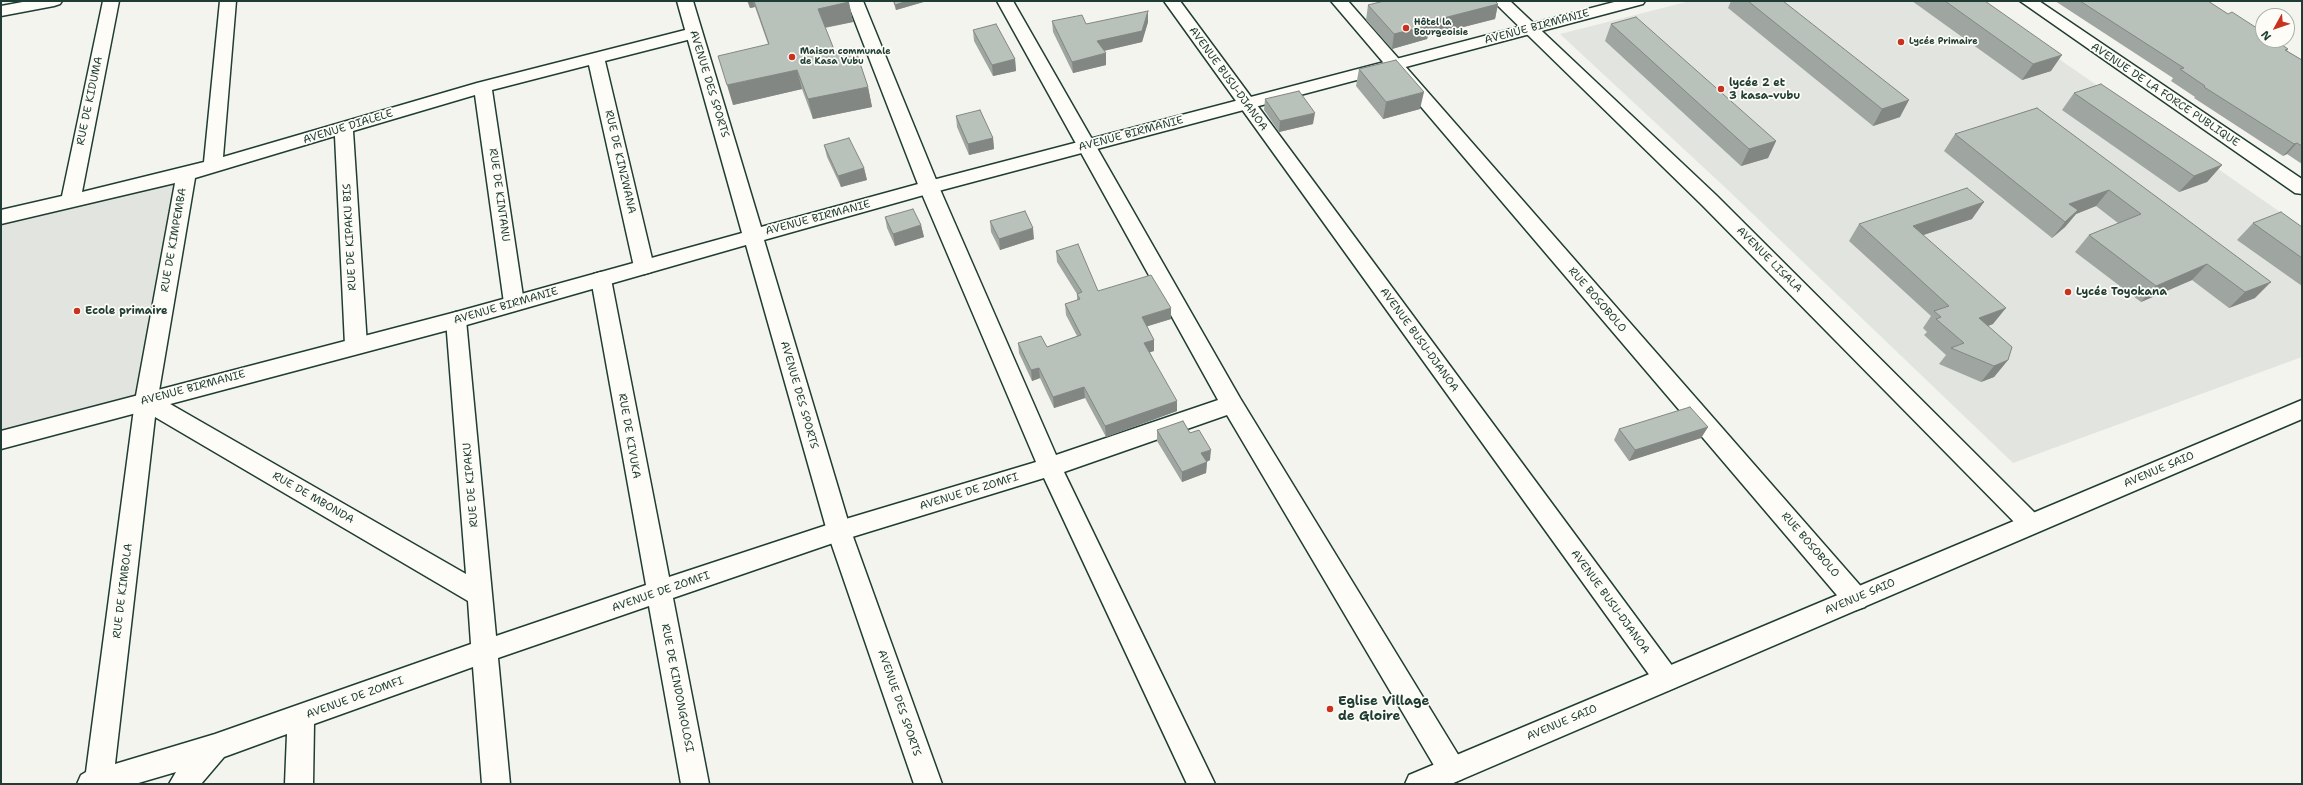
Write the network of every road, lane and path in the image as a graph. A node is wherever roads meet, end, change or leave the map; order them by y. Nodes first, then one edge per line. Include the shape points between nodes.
1 (54, 1) edge
2 (111, 1) edge
3 (228, 1) edge
4 (685, 1) edge
5 (855, 1) edge
6 (1005, 1) edge
7 (1172, 1) edge
8 (1339, 1) edge
9 (1501, 1) edge
10 (1637, 1) edge
11 (2028, 1) edge
12 (20, 5) edge
13 (1, 11) edge
14 (1530, 30) junction
15 (693, 33) junction
16 (596, 58) junction
17 (1392, 64) junction
18 (483, 87) junction
19 (1246, 102) junction
20 (344, 129) junction
21 (1086, 146) junction
22 (213, 167) junction
23 (186, 174) junction
24 (929, 187) junction
25 (2302, 188) edge
26 (70, 202) junction
27 (1, 216) edge
28 (753, 236) junction
29 (644, 267) junction
30 (601, 279) junction
31 (514, 304) junction
32 (456, 320) junction
33 (356, 345) junction
34 (146, 401) junction
35 (1232, 404) junction
36 (2302, 409) edge
37 (1, 440) edge
38 (1050, 467) junction
39 (2031, 524) junction
40 (839, 531) junction
41 (658, 592) junction
42 (480, 595) junction
43 (1856, 598) junction
44 (485, 651) junction
45 (1667, 679) junction
46 (301, 718) junction
47 (215, 747) junction
48 (1452, 770) junction
49 (95, 783) edge
50 (183, 784) edge
51 (299, 784) edge
52 (496, 784) edge
53 (695, 784) edge
54 (928, 784) edge
55 (1201, 784) edge
56 (1418, 784) edge

1 - 12 street
2 - 26 street, RUE DE KIDUMA
3 - 22 street
4 - 15 street, AVENUE DES SPORTS
5 - 24 street
6 - 21 street
7 - 19 street, AVENUE BUSU-DJANOA
8 - 17 street, RUE BOSOBOLO
9 - 14 street, AVENUE LISALA
10 - 14 street, AVENUE BIRMANIE
11 - 25 street, AVENUE DE LA FORCE PUBLIQUE
12 - 13 street
14 - 17 street, AVENUE BIRMANIE
14 - 39 street, AVENUE LISALA via 1709,200
15 - 16 street, AVENUE DIALELE
15 - 28 street, AVENUE DES SPORTS
16 - 18 street, AVENUE DIALELE
16 - 29 street, RUE DE KINZWANA
17 - 19 street, AVENUE BIRMANIE
17 - 43 street, RUE BOSOBOLO
18 - 20 street, AVENUE DIALELE
18 - 31 street, RUE DE KINTANU
19 - 21 street, AVENUE BIRMANIE
19 - 45 street, AVENUE BUSU-DJANOA
20 - 22 street, AVENUE DIALELE
20 - 33 street, RUE DE KIPAKU BIS
21 - 24 street, AVENUE BIRMANIE
21 - 35 street
22 - 23 street, AVENUE DIALELE
23 - 26 street, AVENUE DIALELE
23 - 34 street, RUE DE KIMPEMBA
24 - 28 street, AVENUE BIRMANIE
24 - 38 street
26 - 27 street, AVENUE DIALELE
28 - 29 street, AVENUE BIRMANIE
28 - 40 street, AVENUE DES SPORTS
29 - 30 street, AVENUE BIRMANIE
30 - 31 street, AVENUE BIRMANIE
30 - 41 street, RUE DE KIVUKA
31 - 32 street, AVENUE BIRMANIE
32 - 33 street, AVENUE BIRMANIE
32 - 42 street, RUE DE KIPAKU
33 - 34 street, AVENUE BIRMANIE
34 - 37 street, AVENUE BIRMANIE
34 - 42 street, RUE DE MBONDA
34 - 49 street, RUE DE KIMBOLA
35 - 38 street, AVENUE DE ZOMFI
35 - 48 street
36 - 39 street, AVENUE SAIO
38 - 40 street, AVENUE DE ZOMFI
38 - 55 street
39 - 43 street, AVENUE SAIO
40 - 41 street, AVENUE DE ZOMFI
40 - 54 street, AVENUE DES SPORTS
41 - 44 street, AVENUE DE ZOMFI
41 - 53 street, RUE DE KINDONGOLOSI
42 - 44 street, RUE DE KIPAKU
43 - 45 street, AVENUE SAIO
44 - 46 street, AVENUE DE ZOMFI
44 - 52 street, RUE DE KIPAKU
45 - 48 street, AVENUE SAIO
46 - 47 street, AVENUE DE ZOMFI
46 - 51 street
47 - 49 street, AVENUE DE ZOMFI
47 - 50 street
48 - 56 street, AVENUE SAIO

